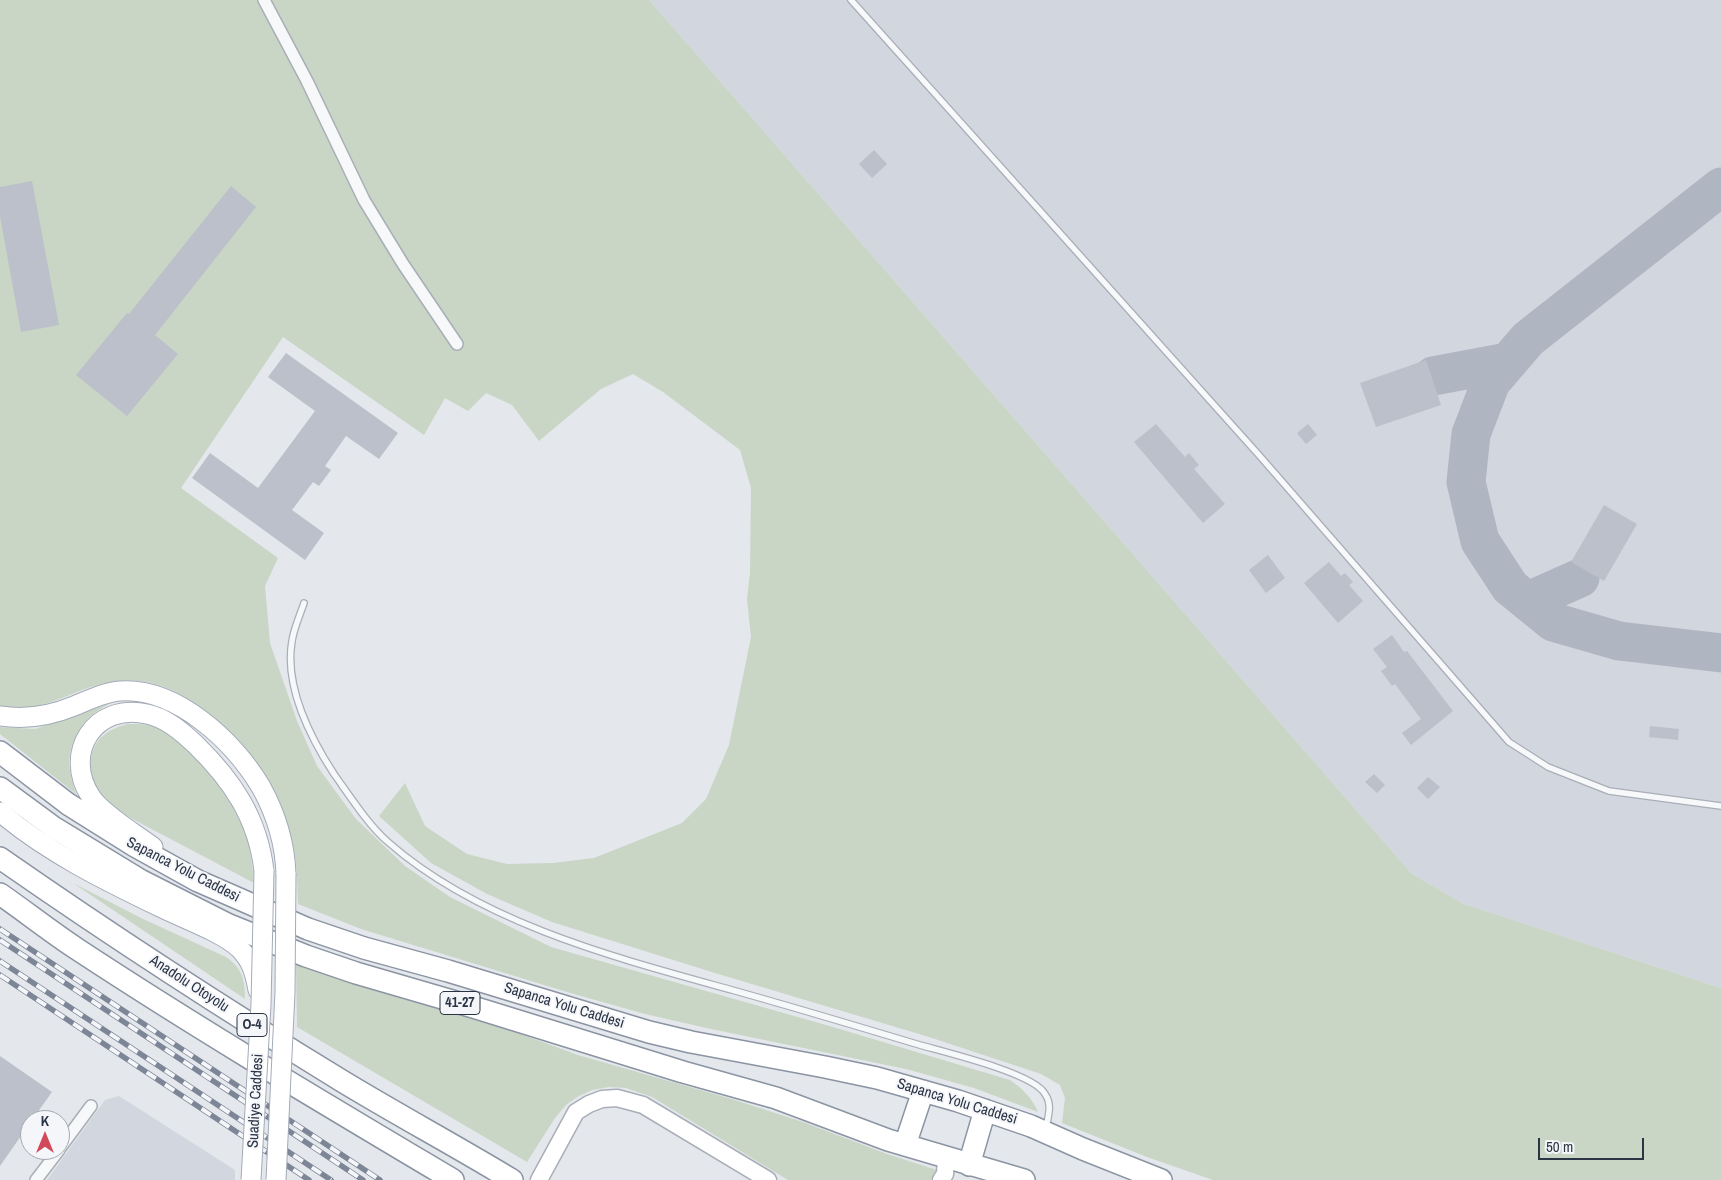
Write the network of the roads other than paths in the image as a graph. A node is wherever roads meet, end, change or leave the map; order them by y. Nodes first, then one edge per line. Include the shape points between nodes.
1 (264, 0) edge
2 (851, 0) edge
3 (457, 344) dead end
4 (304, 603) dead end
5 (0, 716) edge
6 (0, 752) edge
7 (0, 788) edge
8 (1721, 806) edge
9 (0, 812) edge
10 (0, 858) edge
11 (198, 881) junction
12 (0, 894) edge
13 (261, 1004) junction
14 (923, 1091) junction
15 (91, 1106) dead end
16 (985, 1110) junction
17 (1045, 1132) junction
18 (70, 1134) edge
19 (906, 1146) junction
20 (946, 1158) junction
21 (51, 1160) edge
22 (970, 1165) junction
23 (36, 1180) edge
24 (251, 1180) edge
25 (276, 1180) edge
26 (453, 1180) edge
27 (512, 1180) edge
28 (539, 1180) edge
29 (768, 1180) edge
30 (941, 1180) edge
31 (1024, 1180) edge
32 (1161, 1180) edge

1 - 3 street via 364,200
2 - 8 lane via 1251,447 1509,742 1548,767 1609,791
4 - 17 lane via 292,641 290,666 297,702 324,758 350,798 387,841 434,877 499,913 560,938 1026,1078 1048,1099 1050,1108
5 - 25 main road, Suadiye Caddesi, bridge via 43,716 120,690 154,695 186,709 227,743 261,788 279,828 286,874 285,992
6 - 11 highway, Sapanca Yolu Caddesi via 95,822
7 - 19 highway, Sapanca Yolu Caddesi / 41-27 via 53,828 140,880 229,925 306,956 668,1068 776,1098
9 - 13 main road via 96,876 230,941 249,959
10 - 27 highway, Anadolu Otoyolu / O-4 via 229,1010
11 - 13 main road, Suadiye Caddesi, bridge via 91,797 81,773 80,761 84,742 94,726 106,719 134,712 161,718 182,732 222,771 247,810 260,845 264,871
11 - 14 highway, Sapanca Yolu Caddesi via 335,938 649,1032 877,1078
12 - 26 highway, Anadolu Otoyolu / O-4 via 76,948 204,1030
13 - 24 main road, Suadiye Caddesi, bridge
14 - 16 highway, Sapanca Yolu Caddesi
14 - 19 highway
15 - 18 street
16 - 17 highway, Sapanca Yolu Caddesi
16 - 22 highway
17 - 32 highway, Sapanca Yolu Caddesi
19 - 20 highway, Sapanca Yolu Caddesi / 41-27
20 - 22 highway, Sapanca Yolu Caddesi / 41-27
20 - 30 street via 945,1174
21 - 23 street
22 - 31 highway, Sapanca Yolu Caddesi / 41-27
28 - 29 street via 576,1112 602,1099 629,1100 643,1105

